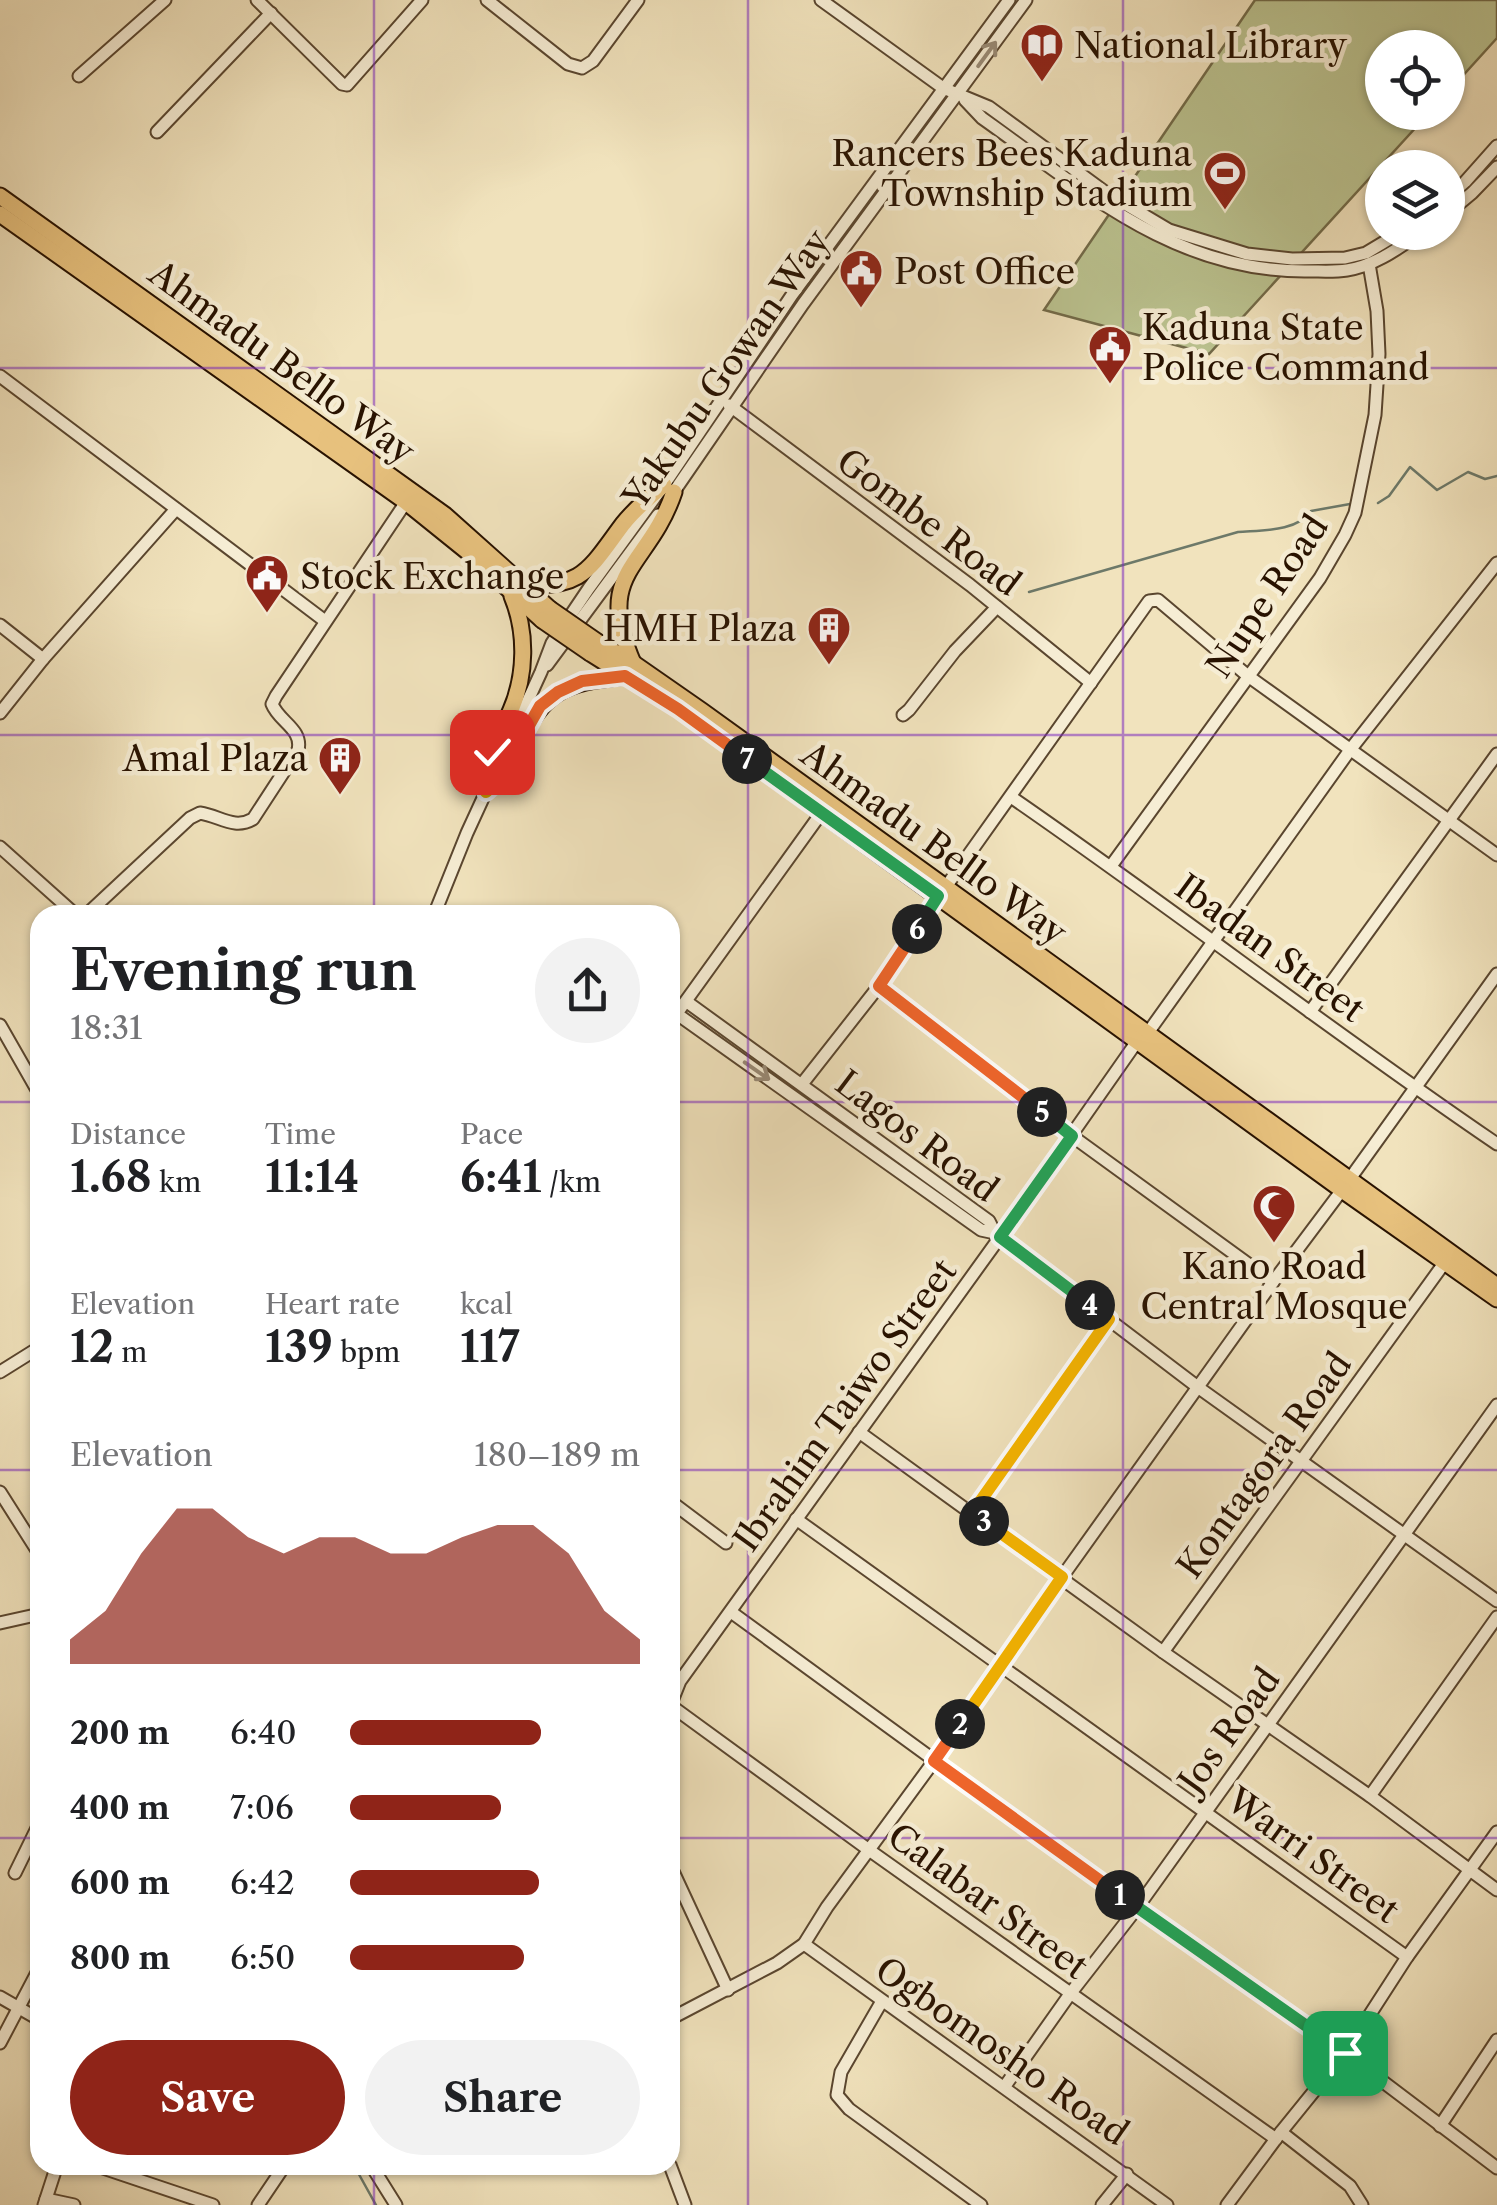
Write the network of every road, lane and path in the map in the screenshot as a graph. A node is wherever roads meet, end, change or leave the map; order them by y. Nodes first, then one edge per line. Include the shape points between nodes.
1 (165, 0) edge
2 (422, 0) edge
3 (487, 0) edge
4 (638, 0) edge
5 (821, 0) edge
6 (1010, 0) edge
7 (1026, 0) edge
8 (264, 4) edge
9 (80, 76) dead end
10 (944, 88) junction
11 (958, 93) junction
12 (157, 132) dead end
13 (1497, 146) edge
14 (1497, 166) edge
15 (1465, 182) edge
16 (0, 196) edge
17 (1465, 199) edge
18 (0, 214) edge
19 (1371, 250) edge
20 (1395, 250) edge
21 (1368, 264) junction
22 (0, 376) edge
23 (727, 404) junction
24 (669, 488) junction
25 (406, 502) junction
26 (176, 510) junction
27 (1497, 563) edge
28 (516, 587) junction
29 (998, 607) junction
30 (324, 621) junction
31 (0, 625) edge
32 (43, 659) junction
33 (629, 670) junction
34 (1248, 676) junction
35 (1091, 682) junction
36 (0, 712) edge
37 (903, 715) dead end
38 (1350, 750) junction
39 (1497, 754) edge
40 (486, 792) junction
41 (1011, 797) junction
42 (822, 812) junction
43 (1448, 821) junction
44 (0, 847) edge
45 (1497, 855) edge
46 (1112, 866) junction
47 (942, 892) junction
48 (65, 905) edge
49 (97, 905) edge
50 (438, 905) edge
51 (1214, 940) junction
52 (1497, 974) edge
53 (879, 986) junction
54 (687, 1002) junction
55 (680, 1011) edge
56 (1310, 1012) junction
57 (680, 1023) edge
58 (0, 1026) edge
59 (1143, 1037) junction
60 (30, 1078) edge
61 (802, 1084) junction
62 (1416, 1087) junction
63 (1072, 1136) junction
64 (1497, 1144) edge
65 (1346, 1185) junction
66 (997, 1235) junction
67 (1445, 1262) junction
68 (1272, 1282) junction
69 (1497, 1286) edge
70 (1497, 1299) edge
71 (1109, 1319) junction
72 (30, 1353) edge
73 (0, 1372) edge
74 (1199, 1388) junction
75 (1497, 1405) edge
76 (859, 1432) junction
77 (1300, 1460) junction
78 (0, 1492) edge
79 (680, 1508) edge
80 (972, 1513) junction
81 (796, 1520) junction
82 (1404, 1535) junction
83 (30, 1539) edge
84 (726, 1543) dead end
85 (1062, 1577) junction
86 (1497, 1601) edge
87 (730, 1612) junction
88 (30, 1616) edge
89 (1497, 1617) edge
90 (0, 1622) edge
91 (1163, 1652) junction
92 (1000, 1666) junction
93 (680, 1682) edge
94 (680, 1712) edge
95 (1268, 1724) junction
96 (934, 1761) junction
97 (1370, 1796) junction
98 (1205, 1812) junction
99 (1497, 1832) edge
100 (30, 1842) edge
101 (868, 1850) junction
102 (1470, 1871) junction
103 (15, 1872) dead end
104 (680, 1887) edge
105 (1497, 1890) edge
106 (1137, 1908) junction
107 (804, 1944) junction
108 (1407, 1957) junction
109 (30, 1987) edge
110 (728, 1990) junction
111 (1070, 1994) junction
112 (0, 1997) edge
113 (882, 2001) junction
114 (20, 2007) junction
115 (30, 2014) edge
116 (680, 2014) edge
117 (1497, 2040) edge
118 (0, 2043) edge
119 (1345, 2053) junction
120 (1005, 2086) junction
121 (1440, 2126) junction
122 (1279, 2136) junction
123 (1497, 2168) edge
124 (1127, 2174) junction
125 (54, 2175) edge
126 (124, 2175) edge
127 (278, 2175) edge
128 (377, 2175) edge
129 (674, 2175) edge
130 (45, 2202) edge
131 (74, 2205) edge
132 (212, 2205) edge
133 (258, 2205) edge
134 (396, 2205) edge
135 (684, 2205) edge
136 (981, 2205) edge
137 (1102, 2205) edge
138 (1167, 2205) edge
139 (1227, 2205) edge
140 (1362, 2205) edge

1 - 9 street
2 - 8 street via 347,85
3 - 4 street via 582,68
5 - 10 street
6 - 10 street, Yakubu Gowan Way
11 -> 7 street, Yakubu Gowan Way
8 - 12 street
10 - 11 street
10 - 23 street, Yakubu Gowan Way via 792,295
11 - 19 street via 1169,230 1247,254 1292,259 1345,258
11 - 21 street via 982,118 1164,240 1287,271
11 - 23 street, Yakubu Gowan Way
13 - 15 street
14 - 17 street
16 - 28 main road, Ahmadu Bello Way via 445,516
18 - 25 main road, Ahmadu Bello Way
20 - 21 street
21 - 34 street, Nupe Road via 1379,354 1375,415 1355,513 1320,578
22 - 26 street
23 - 24 street, Yakubu Gowan Way
23 - 29 street, Gombe Road
24 - 28 main road via 637,507 582,574 554,585
24 - 33 main road via 660,526 618,594
24 - 40 street, Yakubu Gowan Way via 541,672
25 - 28 main road, Ahmadu Bello Way
25 - 30 street
26 - 30 street
26 - 32 street
27 - 38 street, Ibrahim Taiwo Street
28 - 33 main road, Ahmadu Bello Way, bridge
28 - 40 main road via 523,658 513,705 485,773
29 - 35 street, Gombe Road
29 - 37 street
30 - 49 street via 272,704 300,743 253,820 234,824 200,813 190,818
31 - 32 street
32 - 36 street
33 - 40 main road via 582,681 540,706 502,778
33 - 42 main road, Ahmadu Bello Way
33 - 47 main road, Ahmadu Bello Way
34 - 35 street via 1154,599
34 - 38 street
34 - 46 street, Nupe Road
35 - 41 street
38 - 43 street
38 - 51 street, Ibrahim Taiwo Street
39 - 43 street
40 - 50 street, Yakubu Gowan Way
41 - 46 street, Ibadan Street
41 - 47 street
42 - 47 main road, Ahmadu Bello Way
42 - 54 street
43 - 45 street
43 - 56 street
44 - 48 street
46 - 51 street, Ibadan Street
47 - 53 street
47 - 59 main road, Ahmadu Bello Way
51 - 56 street, Ibadan Street
51 - 59 street, Ibrahim Taiwo Street
52 - 62 street
53 - 61 street
53 - 63 street
54 - 55 street
54 - 61 street, Lagos Road
56 - 62 street, Ibadan Street
57 -> 66 street
58 - 60 street
59 - 63 street, Ibrahim Taiwo Street
59 - 65 main road, Ahmadu Bello Way
61 - 66 street, Lagos Road via 989,1221
62 - 64 street, Ibadan Street
62 - 65 street
63 - 66 street, Ibrahim Taiwo Street
63 - 68 street
65 - 67 main road, Ahmadu Bello Way
65 - 68 street
65 - 69 main road, Ahmadu Bello Way
66 - 71 street, Lagos Road
66 - 76 street, Ibrahim Taiwo Street
67 - 70 main road, Ahmadu Bello Way
67 - 77 street, Kontagora Road
68 - 74 street
71 - 74 street, Lagos Road
71 - 80 street
72 - 73 street
74 - 77 street, Lagos Road
74 - 85 street
75 - 82 street, Jos Road
76 - 80 street
76 - 81 street, Ibrahim Taiwo Street
77 - 82 street, Lagos Road
77 - 91 street, Kontagora Road
78 - 83 street
79 - 84 street
80 - 85 street
81 - 87 street, Ibrahim Taiwo Street
81 - 92 street, Warri Street
82 - 86 street, Lagos Road
82 - 95 street, Jos Road
85 - 91 street
85 - 92 street
87 - 93 street, Ibrahim Taiwo Street
87 - 96 street
88 - 90 street
89 - 97 street
91 - 95 street
92 - 96 street
92 - 98 street, Warri Street
94 - 101 street, Calabar Street
95 - 97 street
95 - 98 street, Jos Road
96 - 101 street
96 - 106 street
97 - 102 street
98 - 106 street, Jos Road
98 - 108 street, Warri Street
99 - 102 street
100 - 103 street
101 - 107 street
101 - 111 street, Calabar Street
102 - 105 street
102 - 108 street
104 - 110 street
106 - 111 street, Jos Road
106 - 119 street
107 - 110 street
107 - 113 street, Ogbomosho Road
108 - 119 street
109 - 114 street
110 - 116 street
111 - 120 street, Jos Road
111 - 122 street, Calabar Street
112 - 114 street
113 - 120 street, Ogbomosho Road
113 - 136 street via 841,2072 837,2095
114 - 115 street
114 - 118 street
117 - 121 street
119 - 121 street
119 - 122 street
120 - 124 street, Ogbomosho Road
121 - 123 street
122 - 139 street
122 - 140 street, Calabar Street via 1350,2186
124 - 137 street
124 - 138 street, Ogbomosho Road
125 - 130 street
126 - 132 street
127 - 133 street
128 - 134 street
129 - 135 street
130 - 131 street

